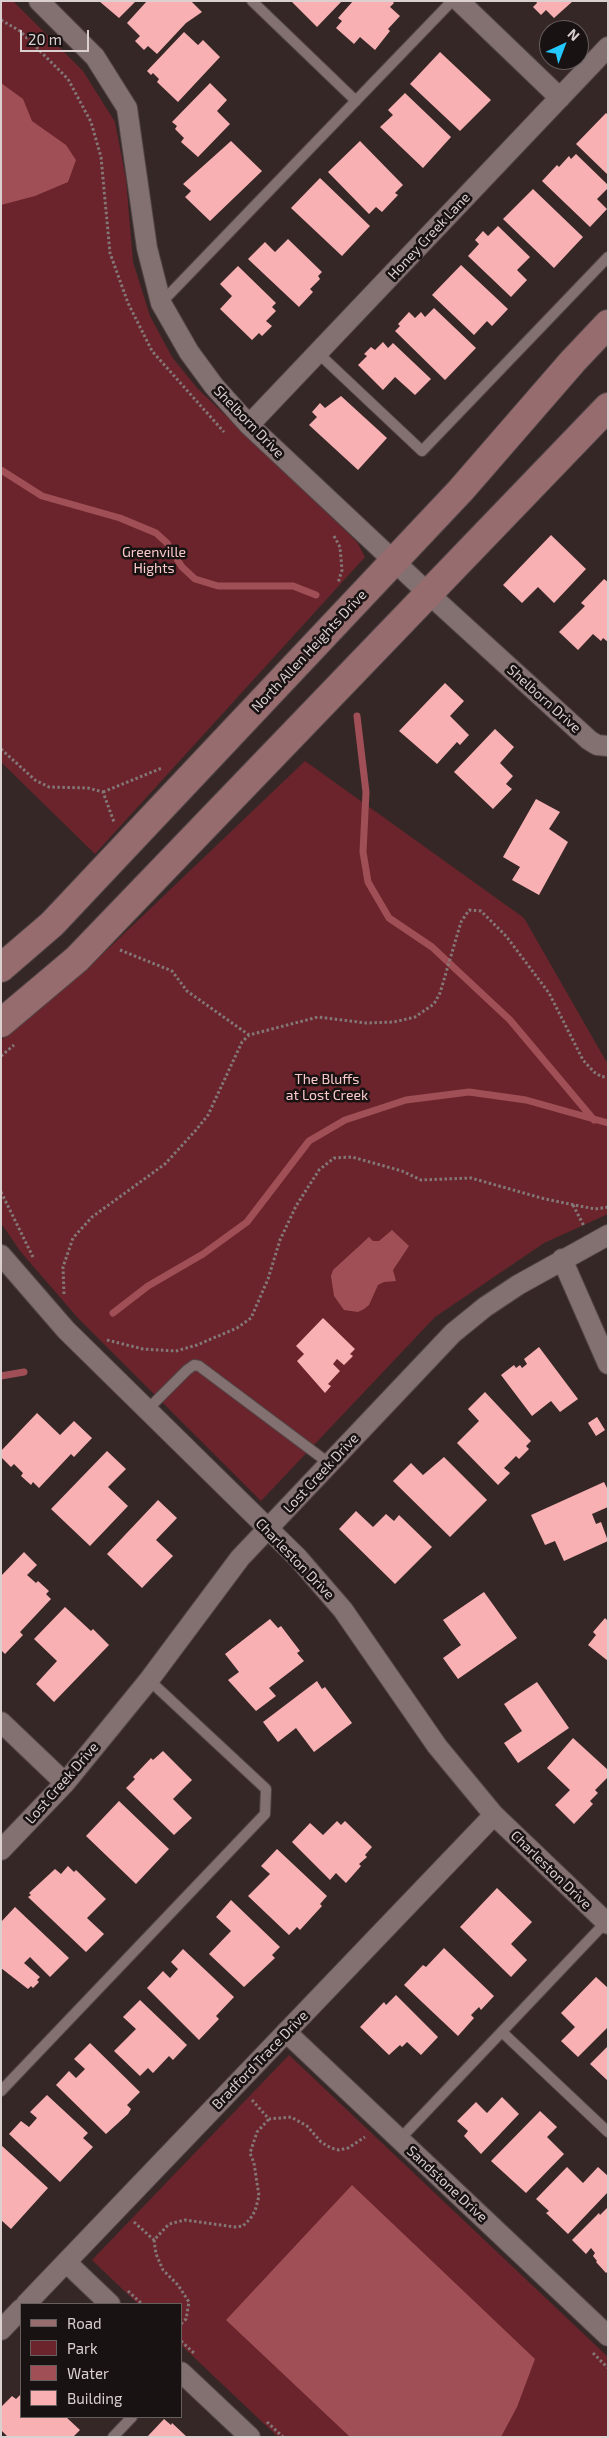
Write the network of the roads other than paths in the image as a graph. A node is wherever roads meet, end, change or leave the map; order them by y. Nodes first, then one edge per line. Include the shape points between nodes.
1 (39, 1) edge
2 (252, 1) edge
3 (452, 1) edge
4 (459, 1) edge
5 (608, 47) edge
6 (560, 98) junction
7 (356, 101) junction
8 (608, 257) edge
9 (161, 303) junction
10 (608, 324) edge
11 (318, 353) junction
12 (608, 407) edge
13 (250, 425) junction
14 (394, 561) junction
15 (429, 594) junction
16 (608, 746) edge
17 (1, 968) edge
18 (1, 1023) edge
19 (608, 1235) edge
20 (562, 1259) junction
21 (4, 1262) edge
22 (608, 1364) edge
23 (147, 1410) junction
24 (330, 1464) junction
25 (268, 1530) junction
26 (149, 1680) junction
27 (1, 1722) edge
28 (65, 1783) junction
29 (494, 1815) junction
30 (1, 1850) edge
31 (607, 1923) edge
32 (286, 2032) junction
33 (502, 2032) junction
34 (1, 2091) edge
35 (608, 2132) edge
36 (400, 2139) junction
37 (66, 2262) junction
38 (27, 2303) edge
39 (109, 2303) edge
40 (20, 2310) edge
41 (1, 2330) edge
42 (608, 2336) edge
43 (182, 2373) edge
44 (131, 2418) edge
45 (113, 2437) edge
46 (250, 2437) edge

1 - 9 street, Shelborn Drive via 95,57 127,108 147,248
2 - 7 lane
3 - 7 lane
4 - 6 street
5 - 6 street, Honey Creek Lane
6 - 11 street, Honey Creek Lane
7 - 9 lane
8 - 11 lane via 422,451
9 - 13 street, Shelborn Drive via 189,352 214,386
10 - 14 main road, North Allen Heights Drive
11 - 13 street, Honey Creek Lane
12 - 15 main road
13 - 14 street, Shelborn Drive
14 - 15 street, Shelborn Drive
14 - 17 main road, North Allen Heights Drive via 52,924
15 - 16 street, Shelborn Drive via 589,740
15 - 18 main road via 77,959
19 - 20 street, Lost Creek Drive
20 - 22 street
20 - 24 street, Lost Creek Drive via 485,1307 453,1333
21 - 23 street, Charleston Drive via 66,1330
23 - 24 lane via 187,1370 200,1366
23 - 25 street, Charleston Drive
24 - 25 street, Lost Creek Drive
25 - 26 street, Lost Creek Drive via 240,1558
25 - 29 street, Charleston Drive via 298,1558 343,1610 437,1746
26 - 28 street, Lost Creek Drive
26 - 34 lane via 266,1789 265,1814
27 - 28 street
28 - 30 street, Lost Creek Drive
29 - 31 street, Charleston Drive
29 - 32 street, Bradford Trace Drive
31 - 33 lane
32 - 36 street, Sandstone Drive
32 - 37 street, Bradford Trace Drive
33 - 35 lane
33 - 36 lane
36 - 42 street, Sandstone Drive
37 - 38 street, Bradford Trace Drive
37 - 39 street
40 - 41 street
43 - 46 street
44 - 45 lane

